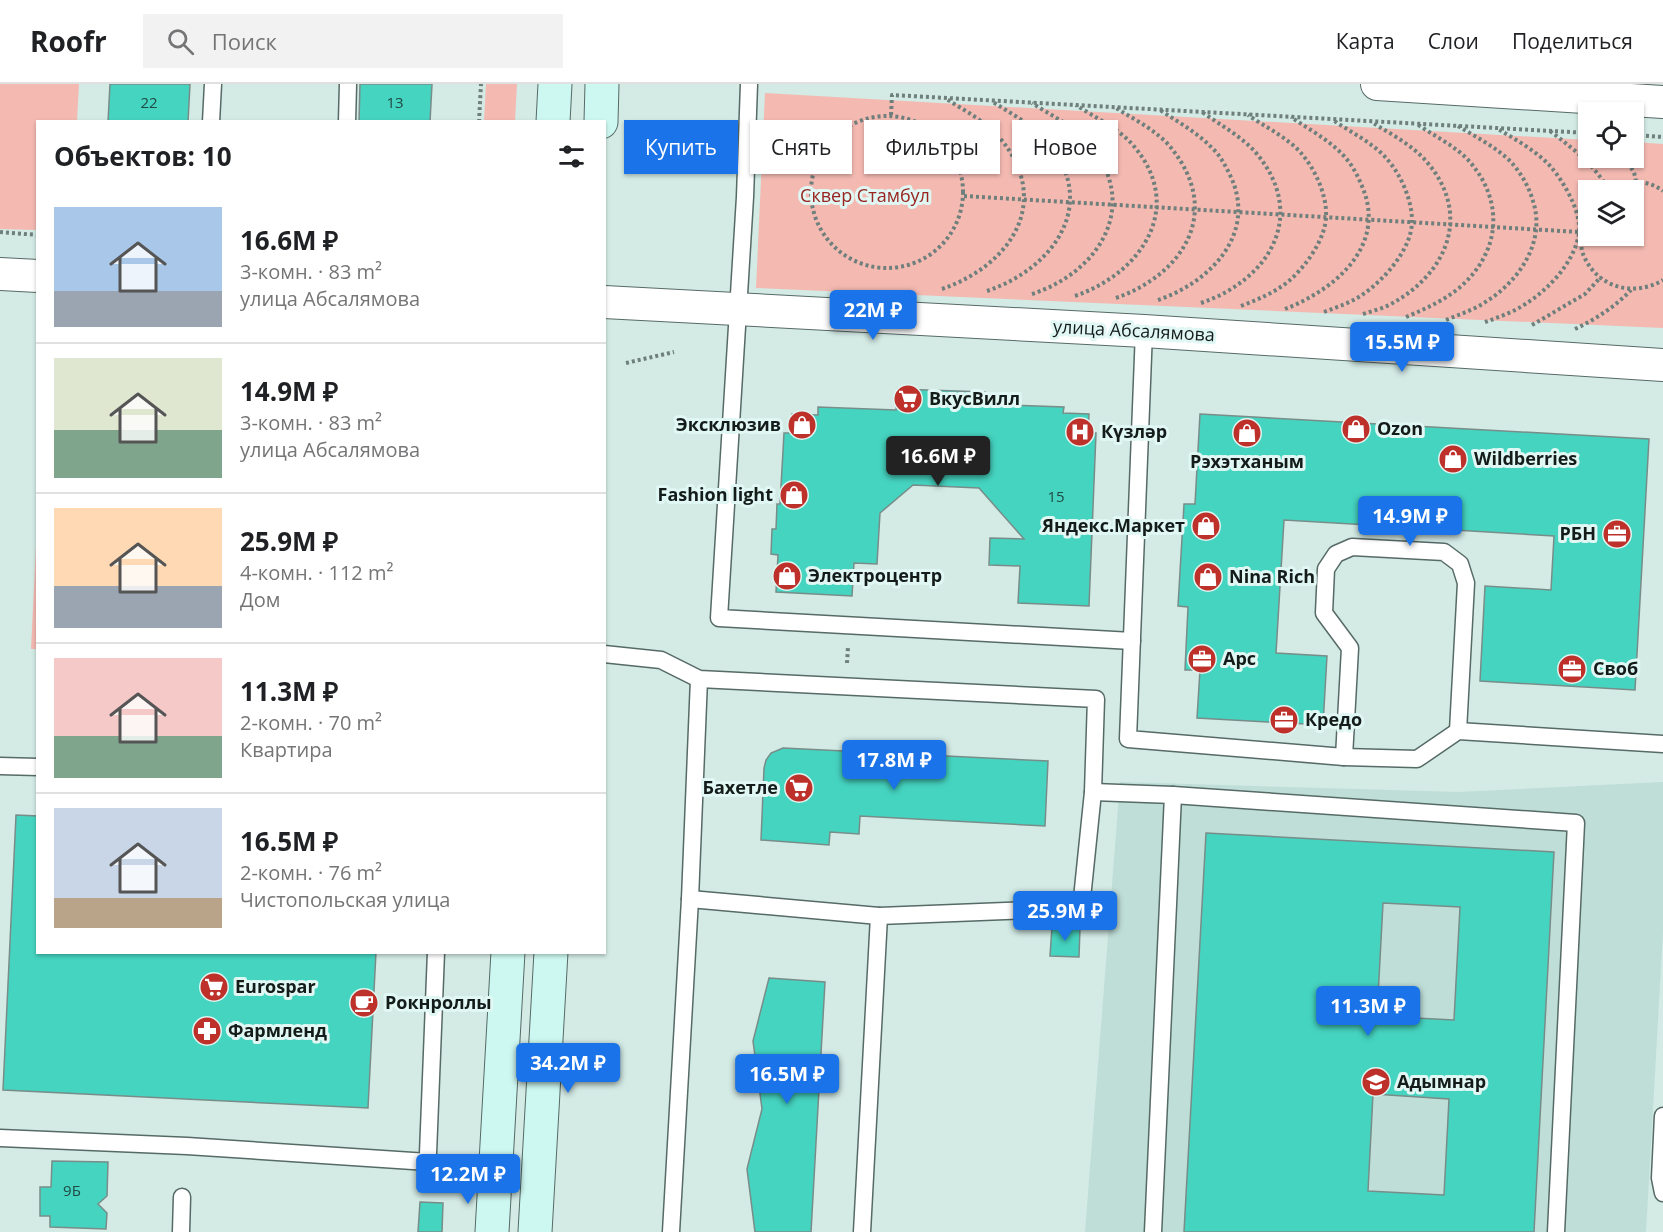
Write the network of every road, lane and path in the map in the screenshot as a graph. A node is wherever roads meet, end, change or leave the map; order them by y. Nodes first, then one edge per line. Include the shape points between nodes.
1 (213, 84) edge
2 (348, 84) edge
3 (482, 84) edge
4 (555, 84) edge
5 (602, 84) edge
6 (749, 84) edge
7 (1377, 84) edge
8 (1442, 86) edge
9 (945, 98) junction
10 (990, 100) junction
11 (1663, 102) edge
12 (1032, 103) junction
13 (1075, 105) junction
14 (1115, 107) junction
15 (1159, 109) junction
16 (1201, 111) junction
17 (1245, 114) junction
18 (891, 115) junction
19 (1289, 116) junction
20 (1331, 118) junction
21 (211, 120) edge
22 (347, 120) edge
23 (479, 120) edge
24 (553, 120) edge
25 (601, 120) edge
26 (1371, 121) junction
27 (1416, 123) junction
28 (1458, 126) junction
29 (1497, 128) junction
30 (1549, 131) junction
31 (1578, 132) edge
32 (1644, 136) edge
33 (1663, 137) edge
34 (1601, 180) edge
35 (1644, 183) edge
36 (1663, 191) edge
37 (964, 196) junction
38 (1025, 200) junction
39 (1070, 203) junction
40 (1112, 205) junction
41 (1156, 208) junction
42 (1196, 210) junction
43 (1239, 213) junction
44 (1281, 215) junction
45 (1327, 218) junction
46 (1370, 220) junction
47 (1412, 222) junction
48 (1578, 222) edge
49 (1451, 225) junction
50 (1494, 227) junction
51 (1537, 230) junction
52 (0, 232) edge
53 (1578, 232) edge
54 (36, 235) edge
55 (1578, 235) edge
56 (1581, 246) edge
57 (0, 274) edge
58 (36, 276) edge
59 (1601, 277) junction
60 (1663, 280) edge
61 (940, 290) dead end
62 (1631, 290) junction
63 (986, 292) dead end
64 (1030, 295) dead end
65 (1073, 297) dead end
66 (1113, 299) dead end
67 (1156, 301) dead end
68 (606, 302) edge
69 (1198, 304) dead end
70 (737, 309) junction
71 (1232, 310) dead end
72 (1276, 312) dead end
73 (1318, 314) dead end
74 (1357, 316) dead end
75 (1400, 319) dead end
76 (1442, 321) dead end
77 (1482, 324) dead end
78 (1528, 326) dead end
79 (1575, 329) dead end
80 (1144, 331) junction
81 (674, 352) dead end
82 (626, 363) dead end
83 (1663, 365) edge
84 (849, 625) junction
85 (1132, 641) junction
86 (606, 654) edge
87 (699, 679) junction
88 (845, 686) junction
89 (1458, 731) junction
90 (1663, 744) edge
91 (1344, 757) junction
92 (0, 766) edge
93 (36, 767) edge
94 (1093, 792) junction
95 (1173, 795) junction
96 (690, 899) junction
97 (879, 915) junction
98 (436, 954) edge
99 (508, 954) edge
100 (551, 954) edge
101 (1663, 1116) edge
102 (0, 1138) edge
103 (428, 1162) junction
104 (495, 1181) junction
105 (1663, 1193) edge
106 (182, 1197) dead end
107 (181, 1232) edge
108 (492, 1232) edge
109 (535, 1232) edge
110 (671, 1232) edge
111 (862, 1232) edge
112 (1153, 1232) edge
113 (1556, 1232) edge

1 - 21 lane
2 - 22 lane
3 - 23 path
4 - 24 main road
5 - 25 main road
6 - 70 lane
7 - 8 street
8 - 11 street
9 - 10 path
9 - 18 path via 892,95
9 - 38 path via 999,136 1019,168
10 - 12 path
10 - 39 path via 1029,126 1056,154 1070,188
12 - 13 path
12 - 40 path via 1088,142 1107,174 1113,192
13 - 14 path
13 - 41 path via 1131,143 1151,176
14 - 15 path
14 - 42 path via 1170,146 1190,178
15 - 16 path
15 - 43 path via 1213,148 1233,180
16 - 17 path
16 - 44 path via 1240,139 1267,167 1281,201
17 - 19 path
17 - 45 path via 1300,152 1319,184
18 - 37 path via 920,123 944,141 959,166
18 - 37 path via 861,120 835,135 817,159 810,188 814,218 830,244 854,262 883,269 912,265 938,250 956,225
19 - 20 path
19 - 46 path via 1343,155 1362,187
20 - 26 path
20 - 47 path via 1385,157 1405,189
26 - 27 path
26 - 49 path via 1425,160 1445,192
27 - 28 path
27 - 50 path via 1469,160 1488,193
28 - 29 path
28 - 51 path via 1512,163 1531,195
29 - 30 path
29 - 48 path via 1550,165 1562,181
30 - 31 path
30 - 34 path via 1594,168
32 - 33 path
35 - 36 path
37 - 38 path
38 - 39 path
38 - 61 path via 1011,240 999,254 975,274
39 - 40 path
39 - 63 path via 1068,218 1056,242 1040,261 1020,277
40 - 41 path
40 - 64 path via 1111,221 1088,260 1050,288
41 - 42 path
41 - 65 path via 1143,247 1122,271 1093,290
42 - 43 path
42 - 66 path via 1186,243 1171,264 1146,284
43 - 44 path
43 - 67 path via 1232,238 1214,266 1189,286
44 - 45 path
44 - 69 path via 1268,255 1256,269 1231,290
45 - 46 path
45 - 71 path via 1312,256 1290,280 1262,298
46 - 47 path
46 - 72 path via 1362,245 1344,273 1319,293
47 - 49 path
47 - 73 path via 1404,247 1386,275 1362,295
49 - 50 path
49 - 74 path via 1437,263 1416,287 1387,306
50 - 51 path
50 - 75 path via 1480,264 1459,288 1430,307
51 - 53 path
51 - 76 path via 1524,266 1502,290 1474,309
52 - 54 path
55 - 77 path via 1570,258 1541,293 1512,312
56 - 59 path via 1593,272
57 - 58 street
59 - 62 path via 1610,285
59 - 78 path via 1585,294
60 - 62 path
62 - 79 path
68 - 70 street, улица Абсалямова
70 - 80 street, улица Абсалямова
70 - 84 lane via 719,618
80 - 83 street, улица Абсалямова
80 - 85 lane
81 - 82 path
84 - 85 lane
84 - 88 path
85 - 91 lane via 1128,739
86 - 87 lane via 661,660
87 - 88 lane
87 - 96 lane
88 - 94 lane via 1096,699
89 - 90 lane
89 - 91 lane via 1417,759
89 - 91 lane via 1466,584 1460,564 1444,552 1352,547 1336,554 1326,569 1324,613 1350,648
92 - 93 lane
94 - 95 lane
94 - 97 lane via 1081,908
95 - 112 lane
95 - 113 lane via 1576,823
96 - 97 lane
96 - 110 lane
97 - 111 lane
98 - 103 lane
99 - 104 main road
100 - 109 main road
101 - 105 lane
102 - 103 lane
103 - 104 lane via 427,1179
104 - 108 main road
106 - 107 lane

